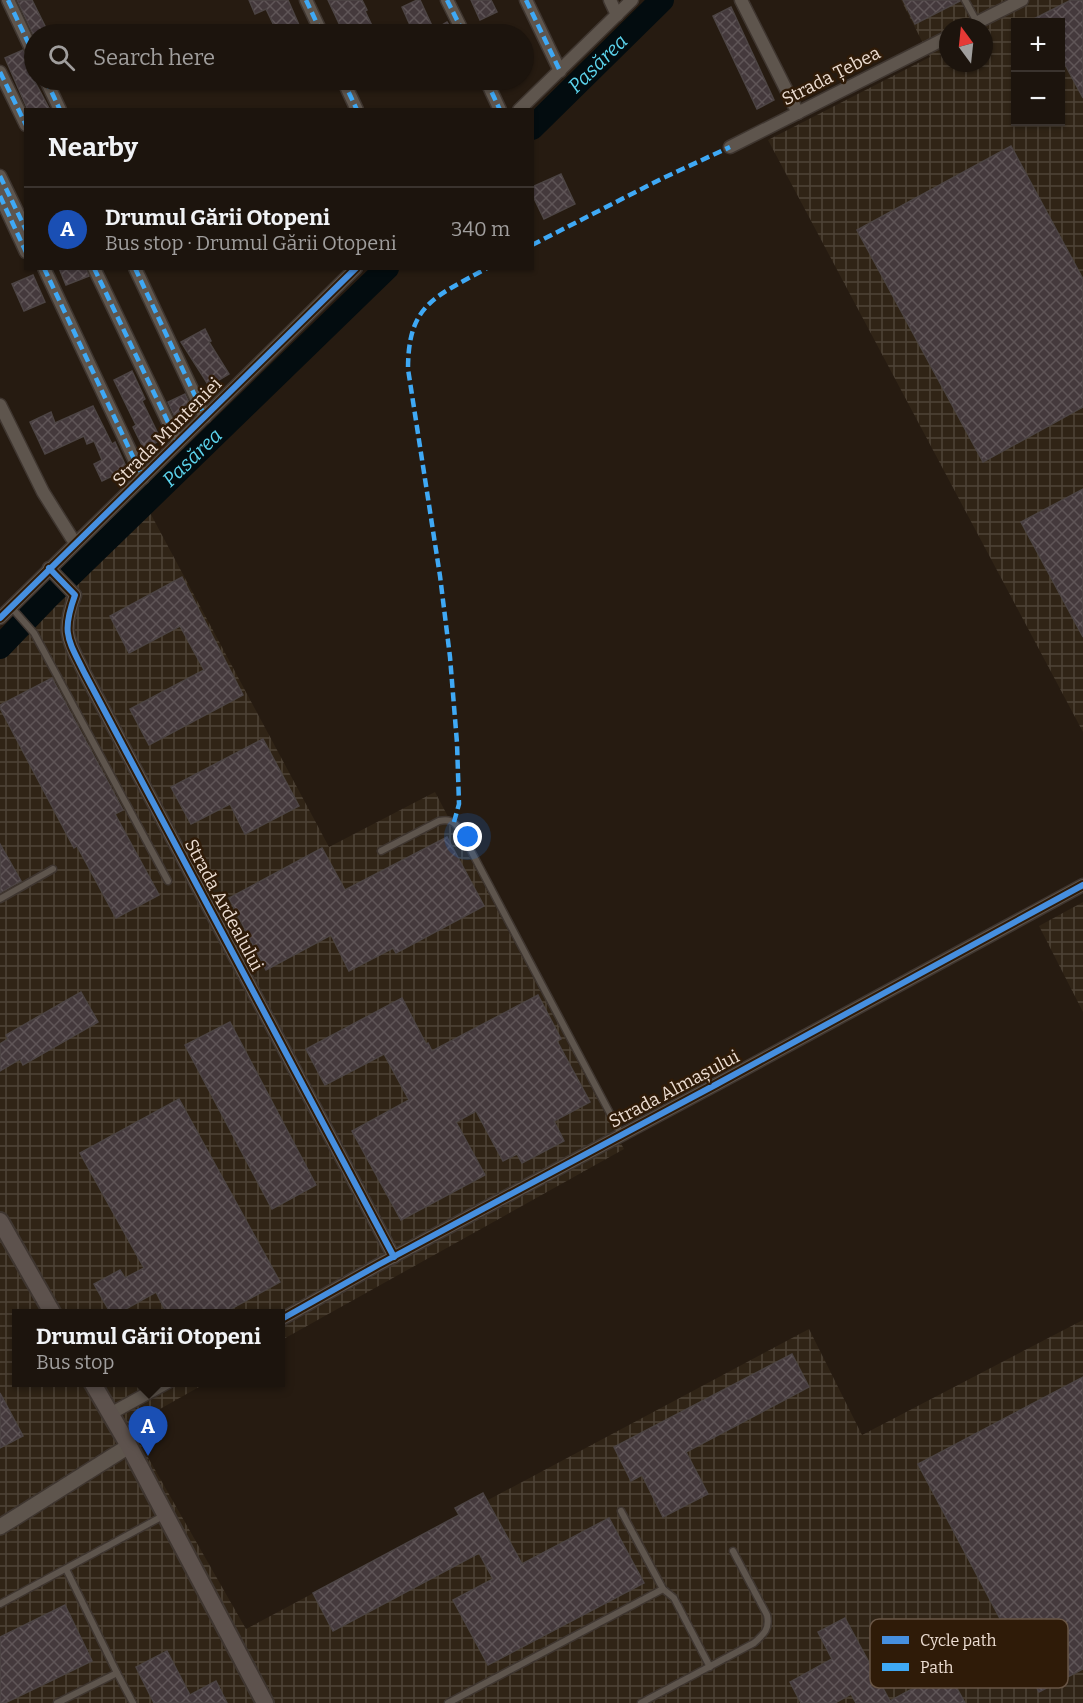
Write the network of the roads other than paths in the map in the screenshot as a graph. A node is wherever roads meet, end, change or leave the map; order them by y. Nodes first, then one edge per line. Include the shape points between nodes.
1 (9, 0) edge
2 (306, 0) edge
3 (447, 0) edge
4 (526, 0) edge
5 (610, 0) edge
6 (632, 0) edge
7 (741, 0) edge
8 (966, 0) edge
9 (1022, 0) edge
10 (617, 15) junction
11 (971, 18) edge
12 (987, 18) edge
13 (317, 24) edge
14 (459, 24) edge
15 (24, 33) edge
16 (939, 42) edge
17 (560, 71) junction
18 (0, 72) edge
19 (51, 90) edge
20 (348, 90) edge
21 (491, 90) edge
22 (59, 108) edge
23 (356, 108) edge
24 (499, 108) edge
25 (521, 108) edge
26 (798, 113) junction
27 (24, 121) edge
28 (730, 147) dead end
29 (0, 176) edge
30 (0, 196) edge
31 (24, 226) edge
32 (24, 248) edge
33 (41, 270) edge
34 (95, 270) edge
35 (136, 270) edge
36 (354, 270) edge
37 (0, 405) edge
38 (205, 417) junction
39 (178, 443) junction
40 (143, 477) junction
41 (75, 543) junction
42 (52, 571) junction
43 (15, 611) junction
44 (0, 618) edge
45 (381, 851) dead end
46 (53, 870) dead end
47 (168, 881) dead end
48 (1083, 885) edge
49 (0, 899) edge
50 (621, 1134) junction
51 (0, 1221) edge
52 (394, 1257) junction
53 (50, 1309) edge
54 (285, 1317) edge
55 (94, 1387) edge
56 (161, 1387) edge
57 (110, 1414) junction
58 (129, 1446) junction
59 (621, 1511) dead end
60 (166, 1515) junction
61 (0, 1527) edge
62 (733, 1551) dead end
63 (66, 1569) junction
64 (663, 1589) junction
65 (0, 1604) edge
66 (710, 1667) junction
67 (117, 1673) junction
68 (57, 1703) edge
69 (133, 1703) edge
70 (266, 1703) edge
71 (448, 1703) edge
72 (641, 1703) edge

1 - 15 street
2 - 13 street
3 - 14 street
4 - 17 street
5 - 10 street
6 - 10 street
7 - 26 street
8 - 11 lane
9 - 12 street
10 - 17 street
16 - 26 street, Strada Țebea
17 - 25 street
18 - 27 street
19 - 22 street
20 - 23 street
21 - 24 street
26 - 28 street, Strada Țebea
29 - 31 street
30 - 32 street
33 - 40 street
34 - 39 street
35 - 38 street
36 - 38 street, Strada Munteniei
37 - 41 street via 43,492
38 - 39 street, Strada Munteniei
39 - 40 street, Strada Munteniei
40 - 41 street, Strada Munteniei
41 - 42 street, Strada Munteniei
42 - 43 street, Strada Munteniei
42 - 52 street, Strada Ardealului via 75,595 66,626 69,642
43 - 44 street, Strada Munteniei
43 - 47 lane via 34,633
45 - 50 lane via 439,821 454,822
46 - 49 lane
48 - 50 street, Strada Almașului
50 - 52 street, Strada Almașului
51 - 53 main road
52 - 54 street, Strada Almașului
55 - 57 main road
56 - 57 street
57 - 58 main road
58 - 60 main road
58 - 61 street
59 - 64 lane
60 - 63 lane
60 - 70 main road
62 - 66 lane via 769,1623 766,1633 754,1644
63 - 65 lane
63 - 67 lane
64 - 66 lane via 674,1598
64 - 71 lane
66 - 72 lane
67 - 68 lane
67 - 69 lane

